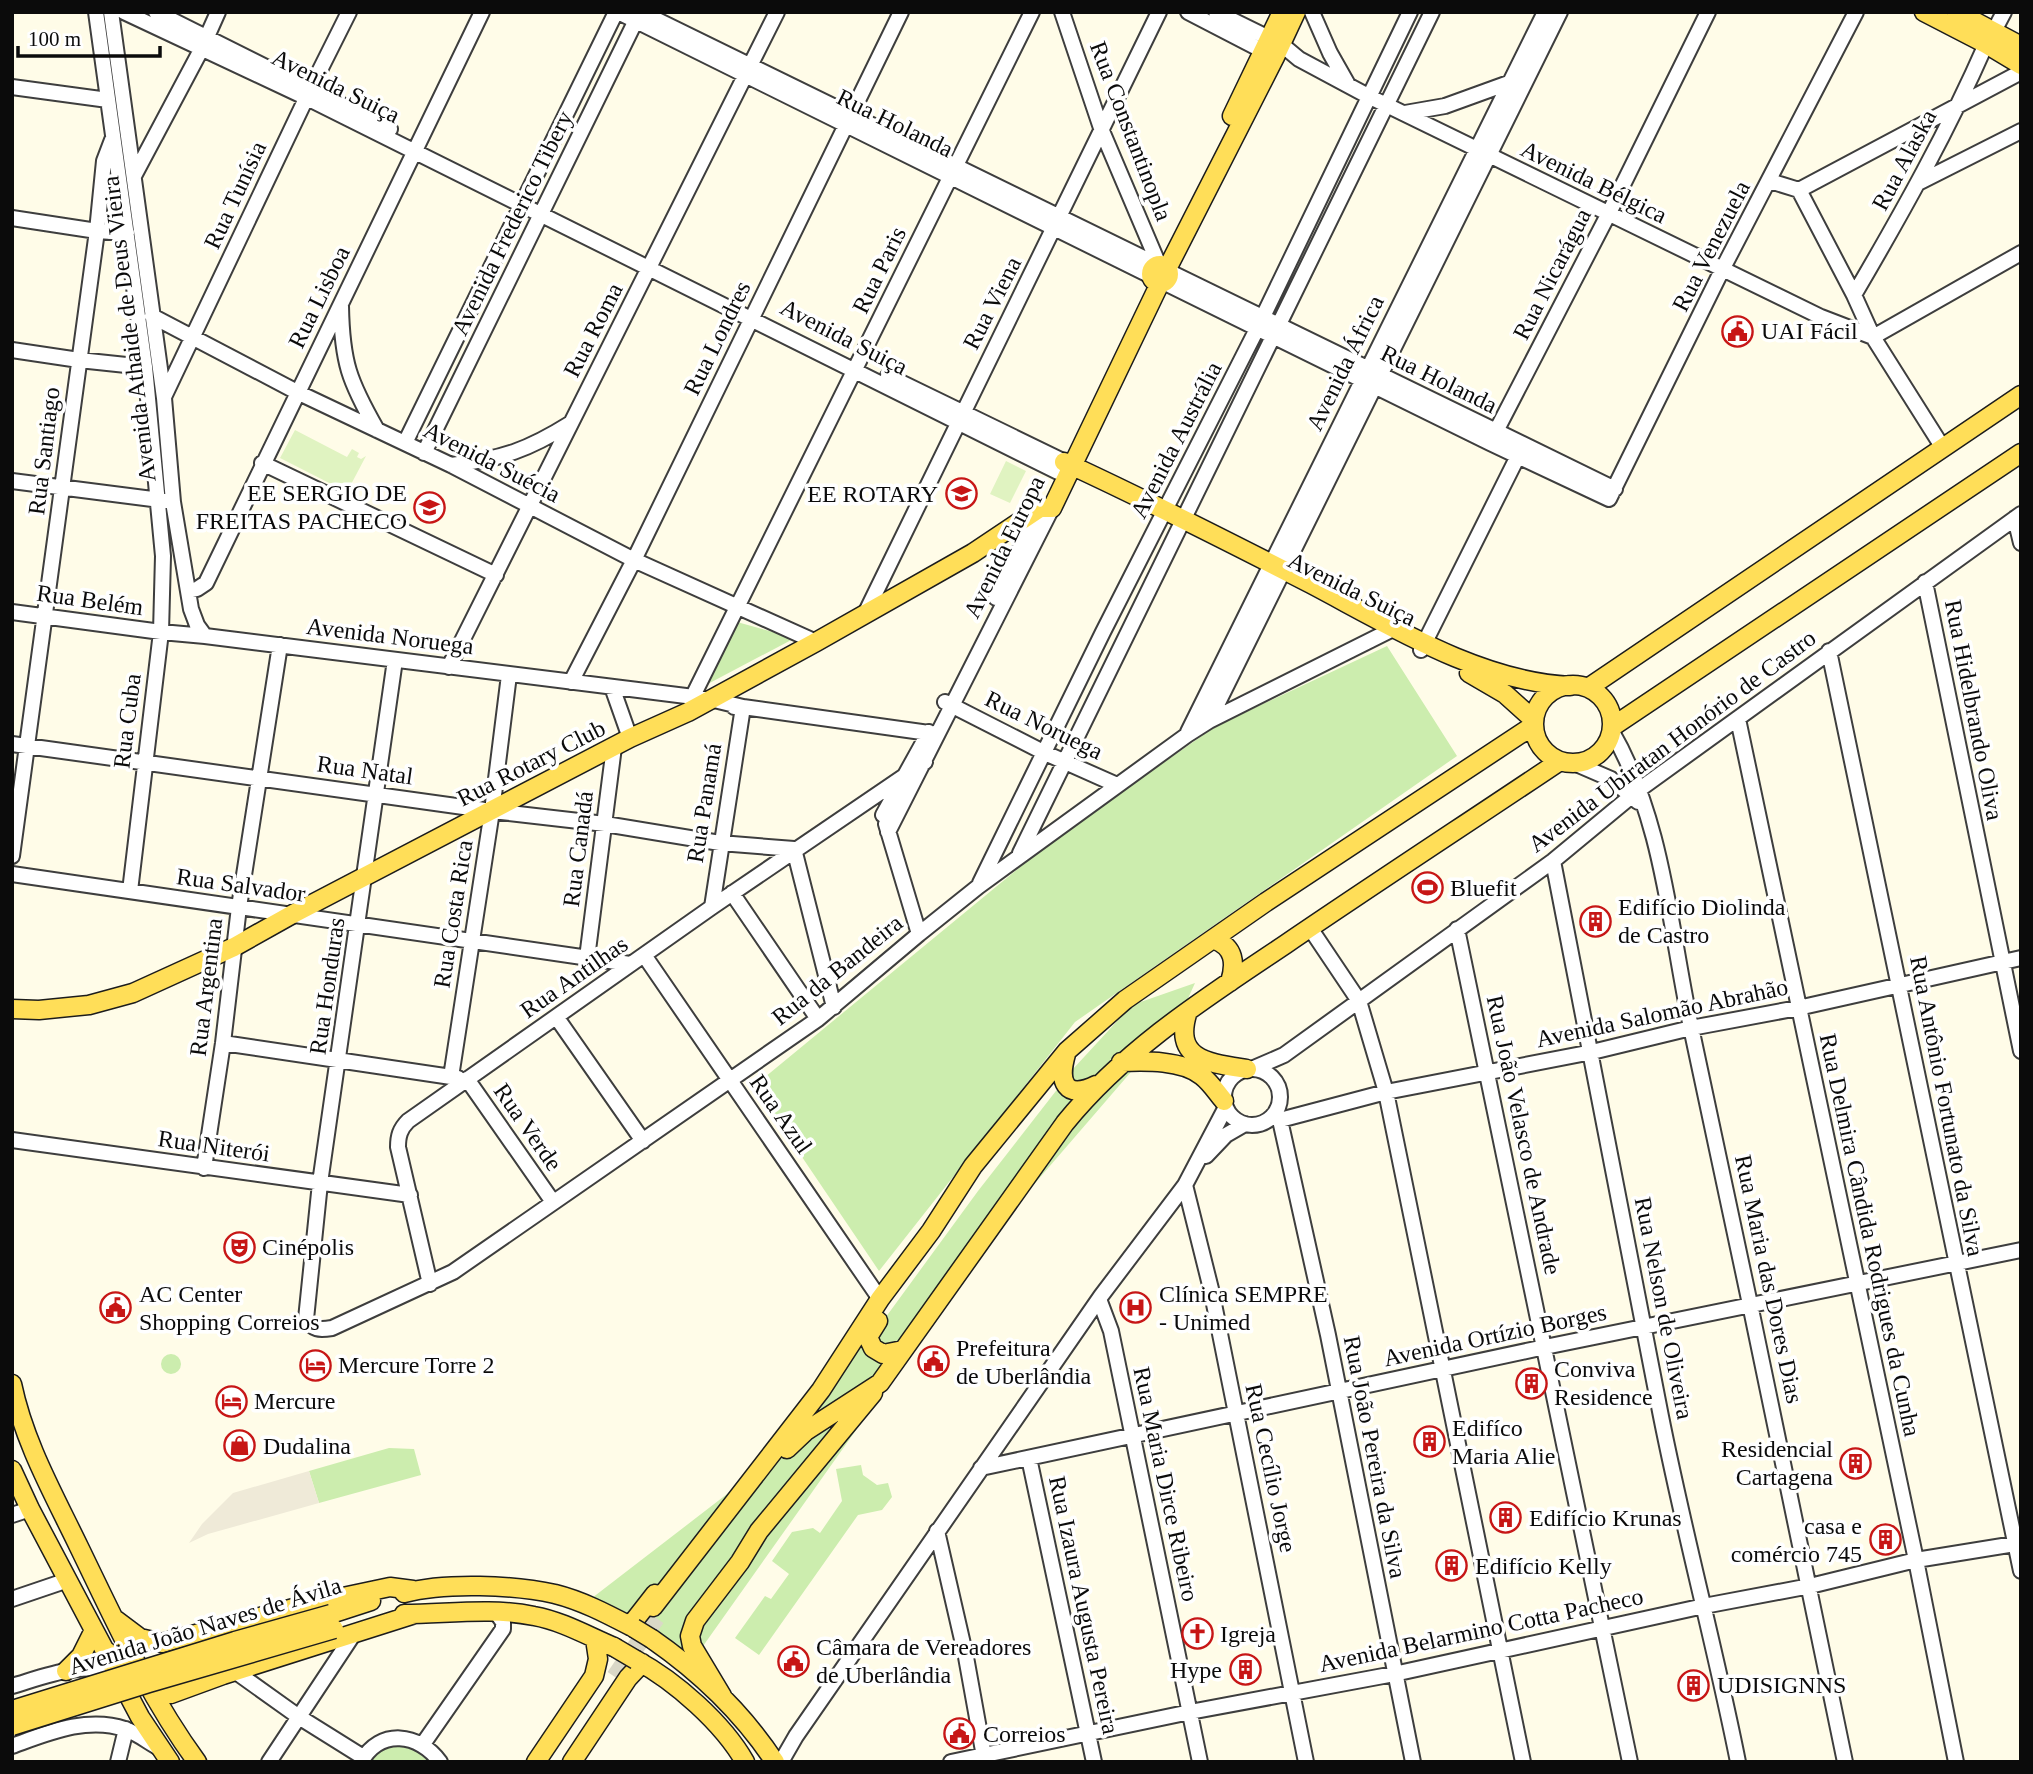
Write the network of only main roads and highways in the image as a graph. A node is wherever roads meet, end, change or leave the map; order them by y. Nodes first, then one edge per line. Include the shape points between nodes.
1 (1282, 12) edge
2 (1296, 12) edge
3 (1924, 12) edge
4 (1957, 12) edge
5 (1990, 37) junction
6 (2021, 46) edge
7 (1272, 48) junction
8 (2021, 65) edge
9 (2021, 395) edge
10 (2021, 453) edge
11 (1065, 469) junction
12 (1046, 508) joint
13 (1423, 646) junction
14 (1579, 687) junction
15 (1534, 722) junction
16 (1612, 728) junction
17 (1567, 762) junction
18 (1215, 940) junction
19 (1230, 982) junction
20 (12, 1009) edge
21 (1188, 1011) junction
22 (1067, 1051) junction
23 (1122, 1062) junction
24 (1251, 1069) road end
25 (1097, 1085) junction
26 (1035, 1090) junction
27 (1225, 1104) road end
28 (1065, 1123) junction
29 (930, 1231) junction
30 (852, 1345) junction
31 (903, 1350) junction
32 (880, 1383) junction
33 (12, 1384) edge
34 (12, 1470) edge
35 (414, 1590) junction
36 (415, 1614) junction
37 (111, 1616) junction
38 (332, 1622) junction
39 (632, 1627) junction
40 (94, 1630) junction
41 (207, 1632) junction
42 (595, 1639) junction
43 (105, 1650) junction
44 (639, 1662) junction
45 (66, 1671) road end
46 (117, 1673) junction
47 (230, 1674) junction
48 (185, 1690) junction
49 (151, 1692) junction
50 (722, 1696) junction
51 (12, 1710) edge
52 (12, 1726) edge
53 (179, 1738) junction
54 (166, 1756) edge
55 (197, 1762) edge
56 (536, 1762) edge
57 (547, 1762) edge
58 (559, 1762) edge
59 (572, 1762) edge
60 (745, 1762) edge
61 (775, 1762) edge

1 - 7 main road, Avenida Europa
2 - 7 main road, Avenida Europa
3 - 5 main road
4 - 5 main road
5 - 6 main road
5 - 8 main road
7 - 11 main road, Avenida Europa
9 - 14 main road
10 - 16 main road
11 - 12 main road, Avenida Europa
11 - 13 main road, Avenida Suiça
12 - 20 main road, Rua Rotary Club via 816,642 234,947 133,993 89,1005
13 - 14 main road, Avenida Suiça via 1496,674
13 - 15 main road, Avenida Suiça via 1505,694
14 - 15 main road via 1550,693 1537,709
14 - 16 main road via 1603,700
15 - 17 main road via 1541,747
15 - 18 main road
16 - 17 main road via 1608,742 1592,758
17 - 19 main road
18 - 19 main road via 1224,943 1234,959
18 - 22 main road via 1125,1000
19 - 21 main road
21 - 23 main road
21 - 24 main road via 1183,1038 1189,1048 1206,1061
22 - 25 main road via 1061,1075 1067,1087 1083,1091
22 - 26 main road
23 - 25 main road
23 - 27 main road via 1191,1070 1206,1080
25 - 28 main road
26 - 28 main road via 1051,1087 1058,1092 1066,1104
26 - 29 main road via 973,1166
28 - 31 main road
29 - 30 main road
29 - 31 main road via 921,1257 868,1337 878,1352
30 - 32 main road via 656,1610 783,1452 806,1431
30 - 39 main road via 784,1424
31 - 32 main road
32 - 50 main road via 759,1531 695,1621 692,1646
33 - 37 main road via 28,1441
34 - 40 main road
35 - 38 main road, Avenida João Naves de Ávila
35 - 39 main road, Avenida João Naves de Ávila via 492,1587 555,1594
35 - 41 main road, Avenida João Naves de Ávila via 378,1590
36 - 38 main road, Avenida João Naves de Ávila
36 - 42 main road, Avenida João Naves de Ávila via 495,1611 533,1615
36 - 47 main road, Avenida João Naves de Ávila
37 - 41 main road, Avenida João Naves de Ávila via 151,1642
37 - 49 main road
38 - 51 main road, Avenida João Naves de Ávila, bridge via 235,1641
38 - 52 main road, Avenida João Naves de Ávila, bridge
39 - 50 main road, Avenida João Naves de Ávila, bridge
40 - 43 main road
40 - 45 main road via 81,1656
41 - 47 main road via 201,1648 205,1658
42 - 44 main road, Avenida João Naves de Ávila, bridge
42 - 56 main road via 598,1659 594,1676
43 - 46 main road
43 - 49 main road
44 - 59 main road
44 - 60 main road, Avenida João Naves de Ávila via 707,1715
46 - 49 main road
46 - 54 main road
47 - 48 main road, Avenida João Naves de Ávila
48 - 49 main road
48 - 53 main road via 178,1706
49 - 53 main road
50 - 61 main road, Avenida João Naves de Ávila
53 - 55 main road
57 - 58 main road via 611,1674

